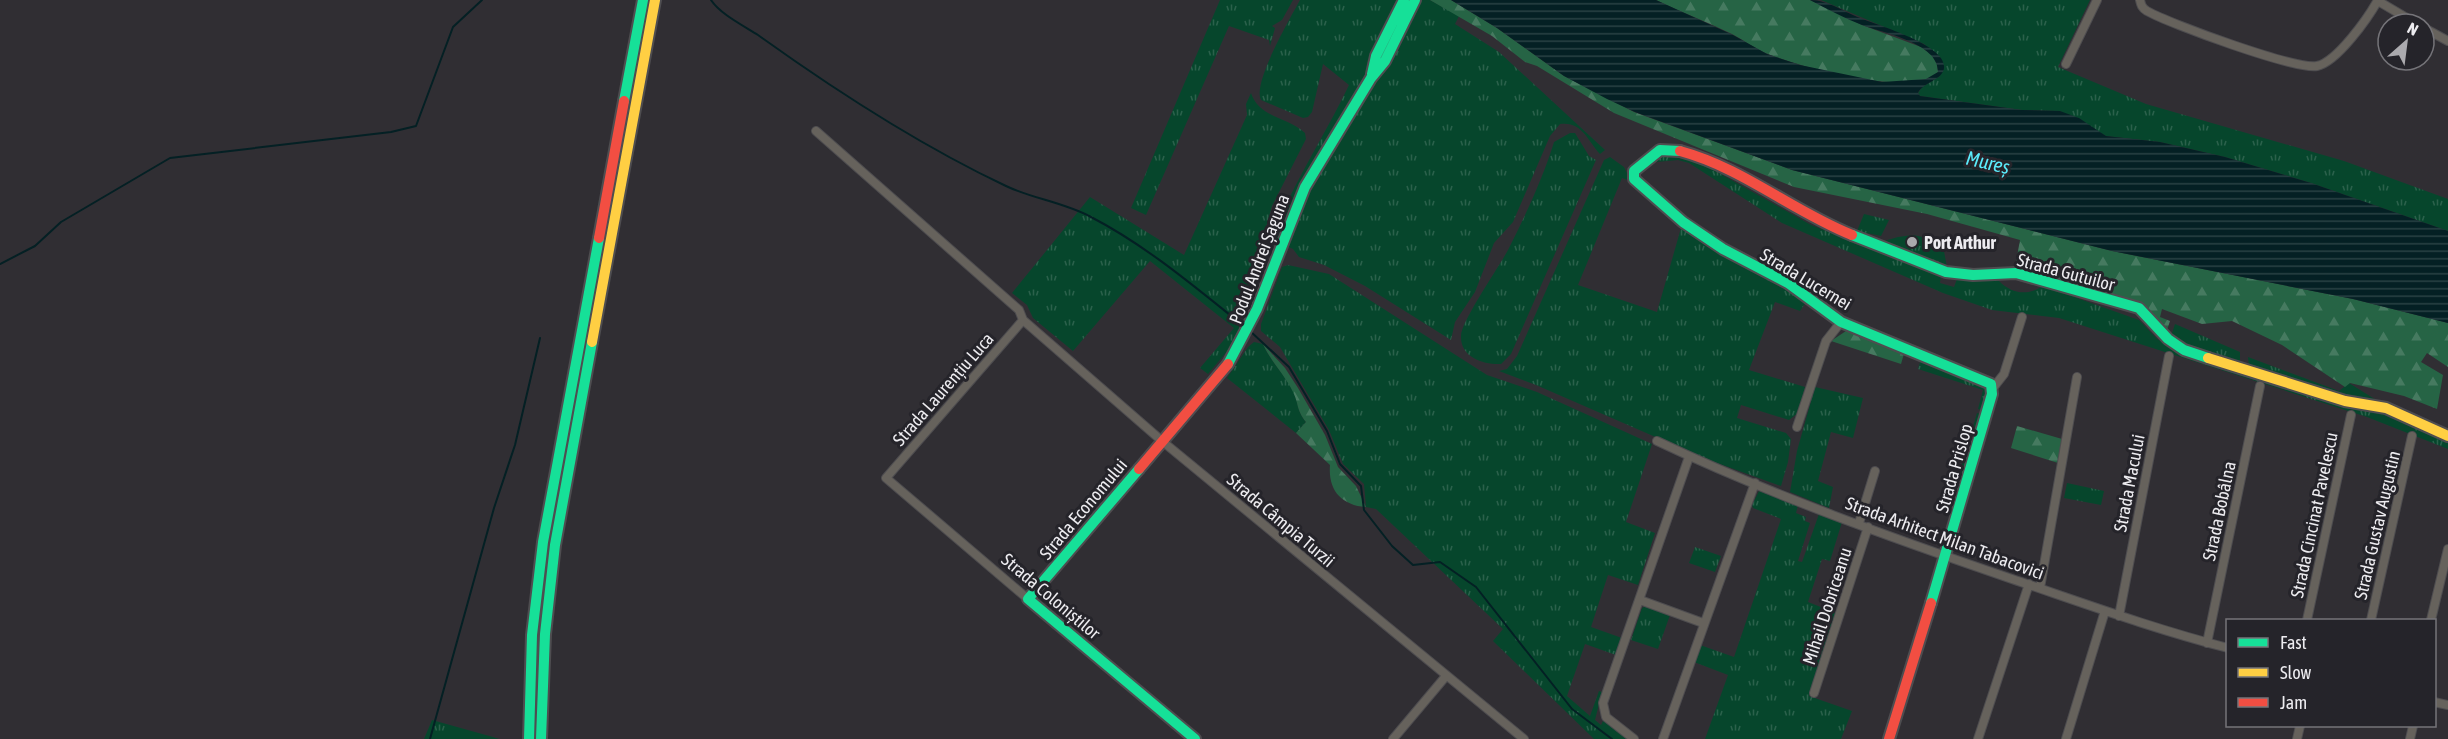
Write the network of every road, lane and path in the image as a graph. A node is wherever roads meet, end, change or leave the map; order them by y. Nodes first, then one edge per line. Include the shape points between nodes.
1 (643, 0) edge
2 (656, 0) edge
3 (1404, 0) edge
4 (1415, 0) edge
5 (2097, 0) edge
6 (2140, 0) edge
7 (2378, 1) edge
8 (2397, 12) edge
9 (1381, 58) junction
10 (2066, 64) dead end
11 (816, 131) dead end
12 (1637, 168) joint
13 (2022, 318) dead end
14 (1023, 320) junction
15 (1842, 322) junction
16 (2169, 356) dead end
17 (2077, 377) dead end
18 (1990, 385) junction
19 (2260, 386) dead end
20 (2351, 415) dead end
21 (1797, 427) dead end
22 (2412, 436) dead end
23 (2448, 436) edge
24 (1162, 441) junction
25 (1657, 441) dead end
26 (1689, 457) junction
27 (1875, 471) dead end
28 (886, 478) joint
29 (1755, 483) junction
30 (1859, 523) junction
31 (1868, 527) junction
32 (2448, 549) edge
33 (1946, 556) junction
34 (2029, 584) junction
35 (2040, 588) junction
36 (1028, 599) junction
37 (1640, 600) junction
38 (2105, 611) junction
39 (2118, 616) junction
40 (2307, 619) edge
41 (2371, 619) edge
42 (2431, 619) edge
43 (1704, 623) junction
44 (2207, 643) junction
45 (2226, 648) edge
46 (1446, 676) junction
47 (1814, 693) dead end
48 (529, 739) edge
49 (541, 739) edge
50 (1195, 739) edge
51 (1393, 739) edge
52 (1524, 739) edge
53 (1634, 739) edge
54 (1663, 739) edge
55 (1889, 739) edge
56 (1978, 739) edge
57 (2066, 739) edge

1 - 48 main road via 543,542 532,634
2 - 49 main road via 556,537 544,646
3 - 9 main road, Podul Andrei Șaguna
4 - 9 main road, Podul Andrei Șaguna
5 - 10 street
6 - 7 street via 2148,11 2176,23 2309,66 2319,66 2362,27
7 - 8 street
9 - 24 main road, Podul Andrei Șaguna via 1297,203 1250,330 1224,370
11 - 14 street, Strada Câmpia Turzii via 1019,310
12 - 15 main road, Strada Lucernei via 1637,183 1683,222 1723,249 1788,283
12 - 23 main road, Strada Gutuilor via 1666,149 1694,154 1752,182 1819,222 1925,265 1973,275 2016,273 2139,308 2184,350 2345,401 2386,408
13 - 18 street, Strada Prislop via 2004,375
14 - 24 street, Strada Câmpia Turzii
14 - 28 street, Strada Laurențiu Luca
15 - 18 main road, Strada Lucernei
15 - 21 street via 1826,341
16 - 39 street, Strada Macului
17 - 35 street
18 - 33 main road, Strada Prislop
19 - 44 street, Strada Bobâlna
20 - 40 street, Strada Cincinat Pavelescu
22 - 41 street, Strada Gustav Augustin
24 - 36 main road, Strada Economului
24 - 46 street, Strada Câmpia Turzii
25 - 26 street, Strada Arhitect Milan Tabacovici
26 - 29 street, Strada Arhitect Milan Tabacovici
26 - 37 street
27 - 30 street
28 - 36 street, Strada Coloniștilor
29 - 30 street, Strada Arhitect Milan Tabacovici
29 - 43 street
30 - 31 street, Strada Arhitect Milan Tabacovici
31 - 33 street, Strada Arhitect Milan Tabacovici
31 - 47 street, Mihail Dobriceanu
32 - 42 street
33 - 34 street, Strada Arhitect Milan Tabacovici
33 - 55 main road, Strada Prislop
34 - 35 street, Strada Arhitect Milan Tabacovici
34 - 56 street
35 - 38 street, Strada Arhitect Milan Tabacovici
36 - 50 main road, Strada Coloniștilor
37 - 43 street
37 - 53 street via 1603,708 1606,717
38 - 39 street, Strada Arhitect Milan Tabacovici
38 - 57 street
39 - 44 street, Strada Arhitect Milan Tabacovici
43 - 54 street
44 - 45 street, Strada Arhitect Milan Tabacovici
46 - 51 street
46 - 52 street, Strada Câmpia Turzii

